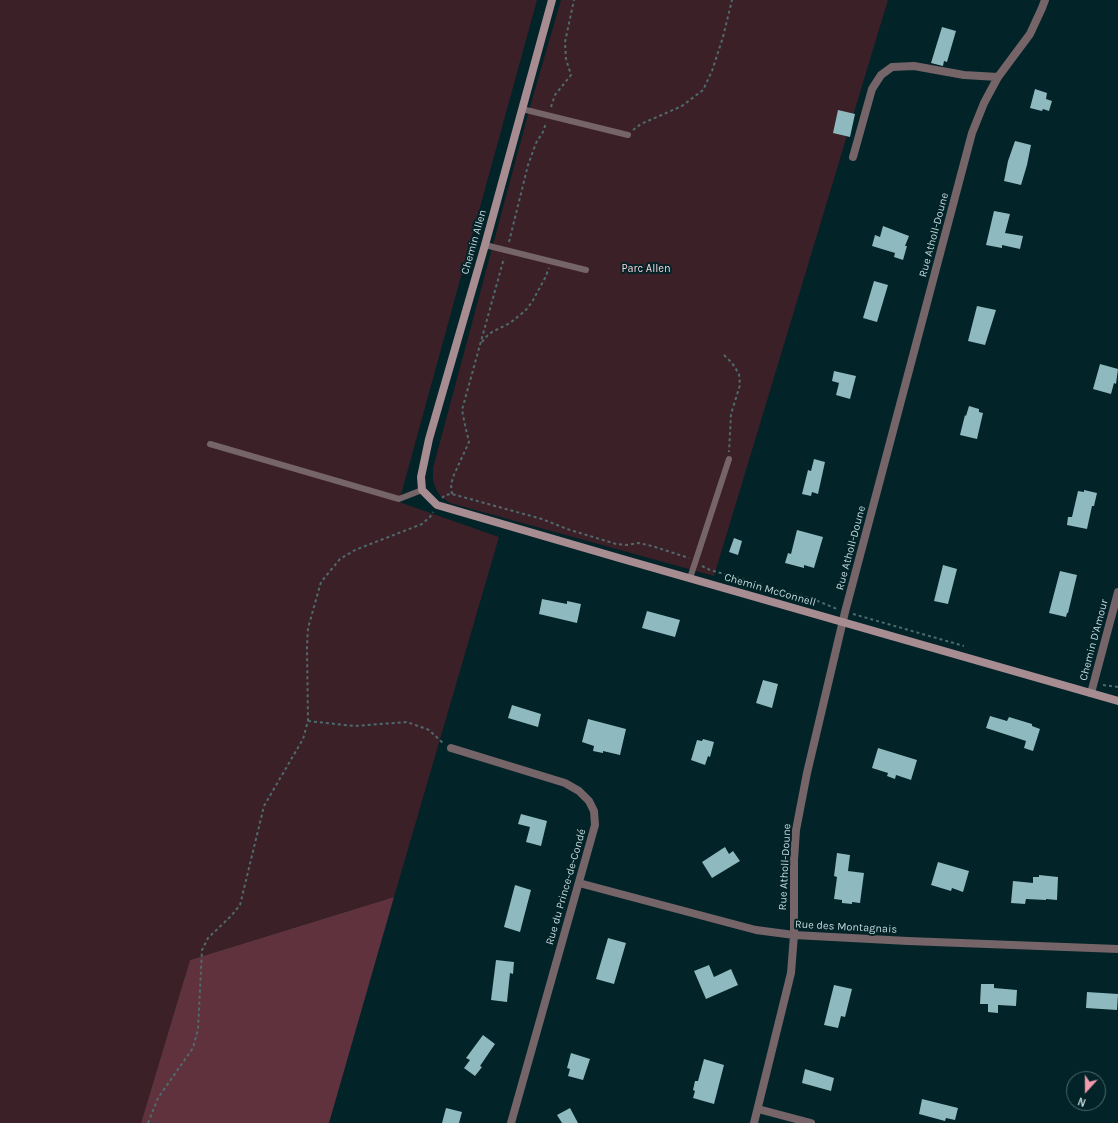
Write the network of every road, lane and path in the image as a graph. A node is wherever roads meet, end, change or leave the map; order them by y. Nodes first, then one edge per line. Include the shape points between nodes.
1 (552, 0) edge
2 (732, 0) edge
3 (1044, 0) edge
4 (998, 78) junction
5 (522, 109) junction
6 (628, 135) joint
7 (853, 156) dead end
8 (485, 245) junction
9 (551, 261) junction
10 (586, 270) dead end
11 (481, 344) dead end
12 (724, 355) dead end
13 (210, 444) dead end
14 (729, 459) joint
15 (422, 490) junction
16 (437, 505) junction
17 (695, 563) junction
18 (690, 578) junction
19 (1118, 592) edge
20 (845, 612) junction
21 (843, 622) junction
22 (966, 646) dead end
23 (1094, 684) junction
24 (1118, 687) edge
25 (1091, 693) junction
26 (1118, 701) edge
27 (308, 721) junction
28 (451, 748) joint
29 (579, 883) junction
30 (794, 935) junction
31 (1118, 949) edge
32 (758, 1109) junction
33 (148, 1123) edge
34 (510, 1123) edge
35 (754, 1123) edge
36 (811, 1123) edge

1 - 5 street, Chemin Allen
2 - 6 path via 723,37 703,90 682,106 641,124
3 - 4 street, Rue Atholl-Doune via 1030,34
4 - 7 street via 914,66 892,67 881,75 872,89
4 - 20 street, Rue Atholl-Doune via 972,133
5 - 6 lane
5 - 8 street, Chemin Allen
8 - 9 lane
8 - 15 street, Chemin Allen via 429,439 421,477
9 - 10 lane
9 - 11 path via 545,278 525,311 510,323 492,332
12 - 14 path via 739,374 740,385 731,414
13 - 15 lane via 398,499
14 - 17 lane
15 - 16 street, Chemin McConnell
16 - 17 path via 445,495 452,494 542,519 616,544 639,543 652,546
16 - 18 street, Chemin McConnell
16 - 27 path via 422,524 355,550 340,560 321,582 308,628
17 - 18 lane
17 - 20 path via 710,570 813,599
18 - 21 street, Chemin McConnell
19 - 23 street, Chemin D'Amour
20 - 21 street, Rue Atholl-Doune
20 - 22 path
21 - 25 street, Chemin McConnell
21 - 30 street, Rue Atholl-Doune via 796,830
23 - 24 path
23 - 25 street, Chemin D'Amour
25 - 26 street, Chemin McConnell
27 - 28 path via 354,726 407,722 429,730
27 - 33 path via 303,739 264,806 240,905 208,938 202,950 198,1029 193,1048 158,1098
28 - 29 street, Rue du Prince-de-Condé via 565,783 589,801 594,811 595,826
29 - 30 street, Rue des Montagnais via 756,930
29 - 34 street, Rue du Prince-de-Condé
30 - 31 street, Rue des Montagnais via 908,942
30 - 32 street, Rue Atholl-Doune via 788,988
32 - 35 street, Rue Atholl-Doune
32 - 36 street

